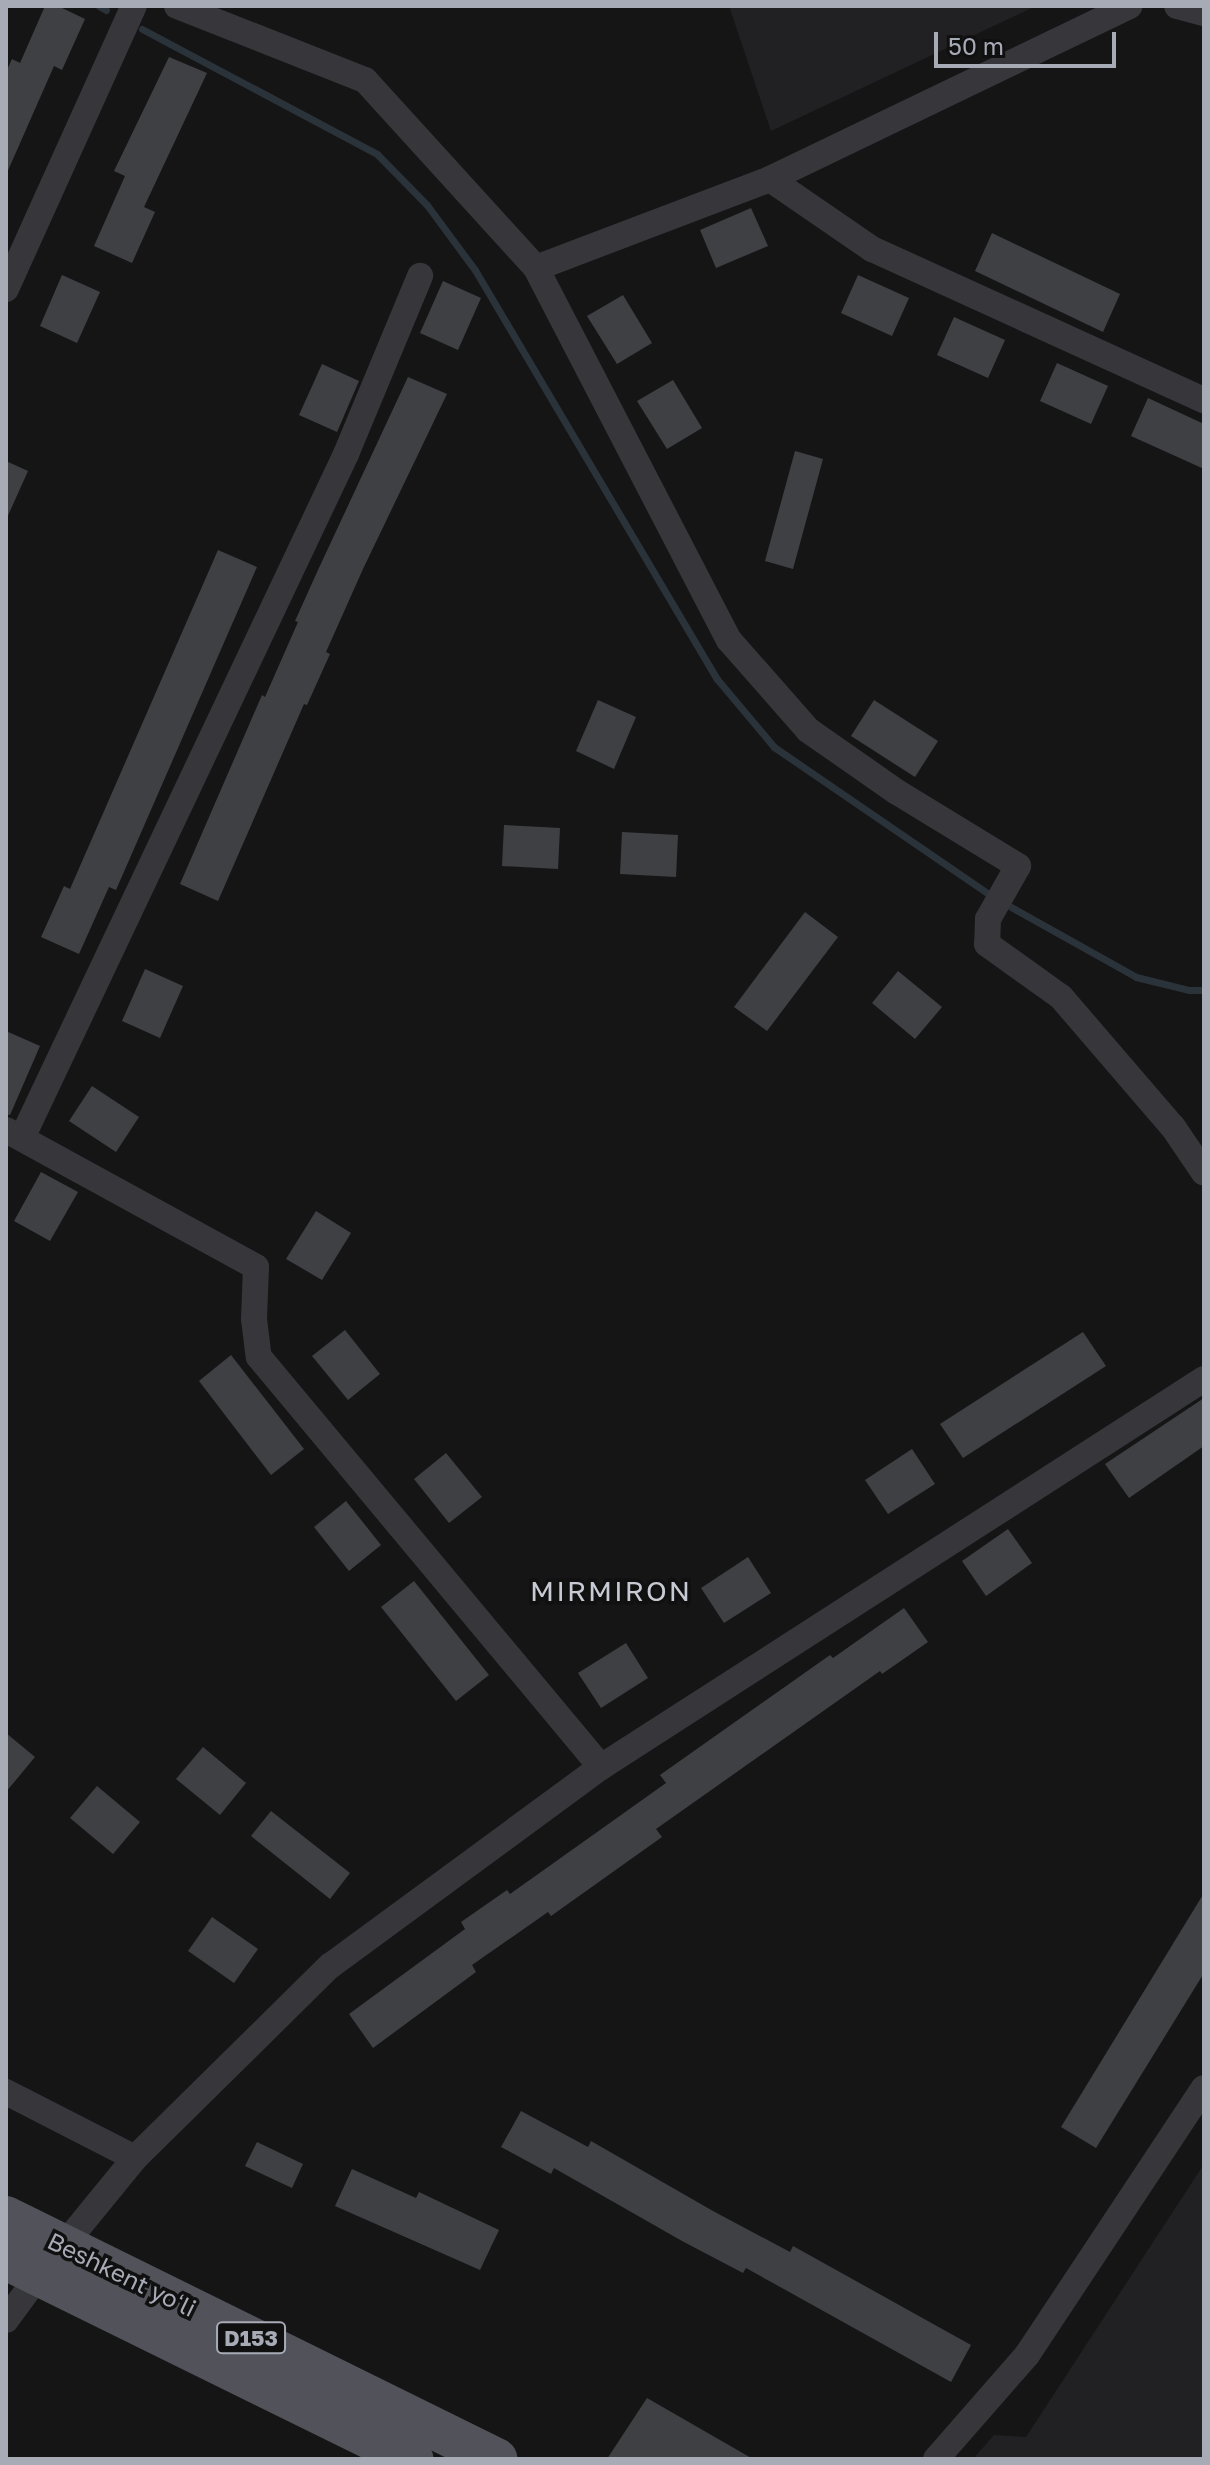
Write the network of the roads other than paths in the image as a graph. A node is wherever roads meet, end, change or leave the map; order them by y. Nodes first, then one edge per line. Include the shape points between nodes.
1 (134, 6) edge
2 (177, 6) edge
3 (1130, 6) edge
4 (1177, 6) edge
5 (1204, 13) edge
6 (770, 179) junction
7 (536, 268) junction
8 (420, 276) dead end
9 (6, 289) edge
10 (1204, 400) edge
11 (14, 1134) edge
12 (1204, 1173) edge
13 (1204, 1379) edge
14 (601, 1767) junction
15 (1204, 2088) edge
16 (6, 2092) edge
17 (135, 2158) junction
18 (6, 2217) edge
19 (36, 2260) edge
20 (6, 2320) edge
21 (412, 2459) edge
22 (496, 2459) edge
23 (936, 2459) edge

1 - 9 street
2 - 7 street via 365,80
3 - 6 street
4 - 5 street
6 - 7 street
6 - 10 street via 872,249
7 - 12 street via 729,640 808,730 1018,866 988,919 987,944 1061,997 1173,1127
8 - 11 street via 346,454
11 - 14 street via 256,1267 259,1357
13 - 14 street
14 - 17 street via 330,1966
15 - 23 street via 1027,2355
16 - 17 street
17 - 19 street
18 - 19 main road, Beshkent yoʻli / D153
19 - 20 street
19 - 21 main road, Beshkent yoʻli / D153
19 - 22 main road, Beshkent yoʻli / D153

